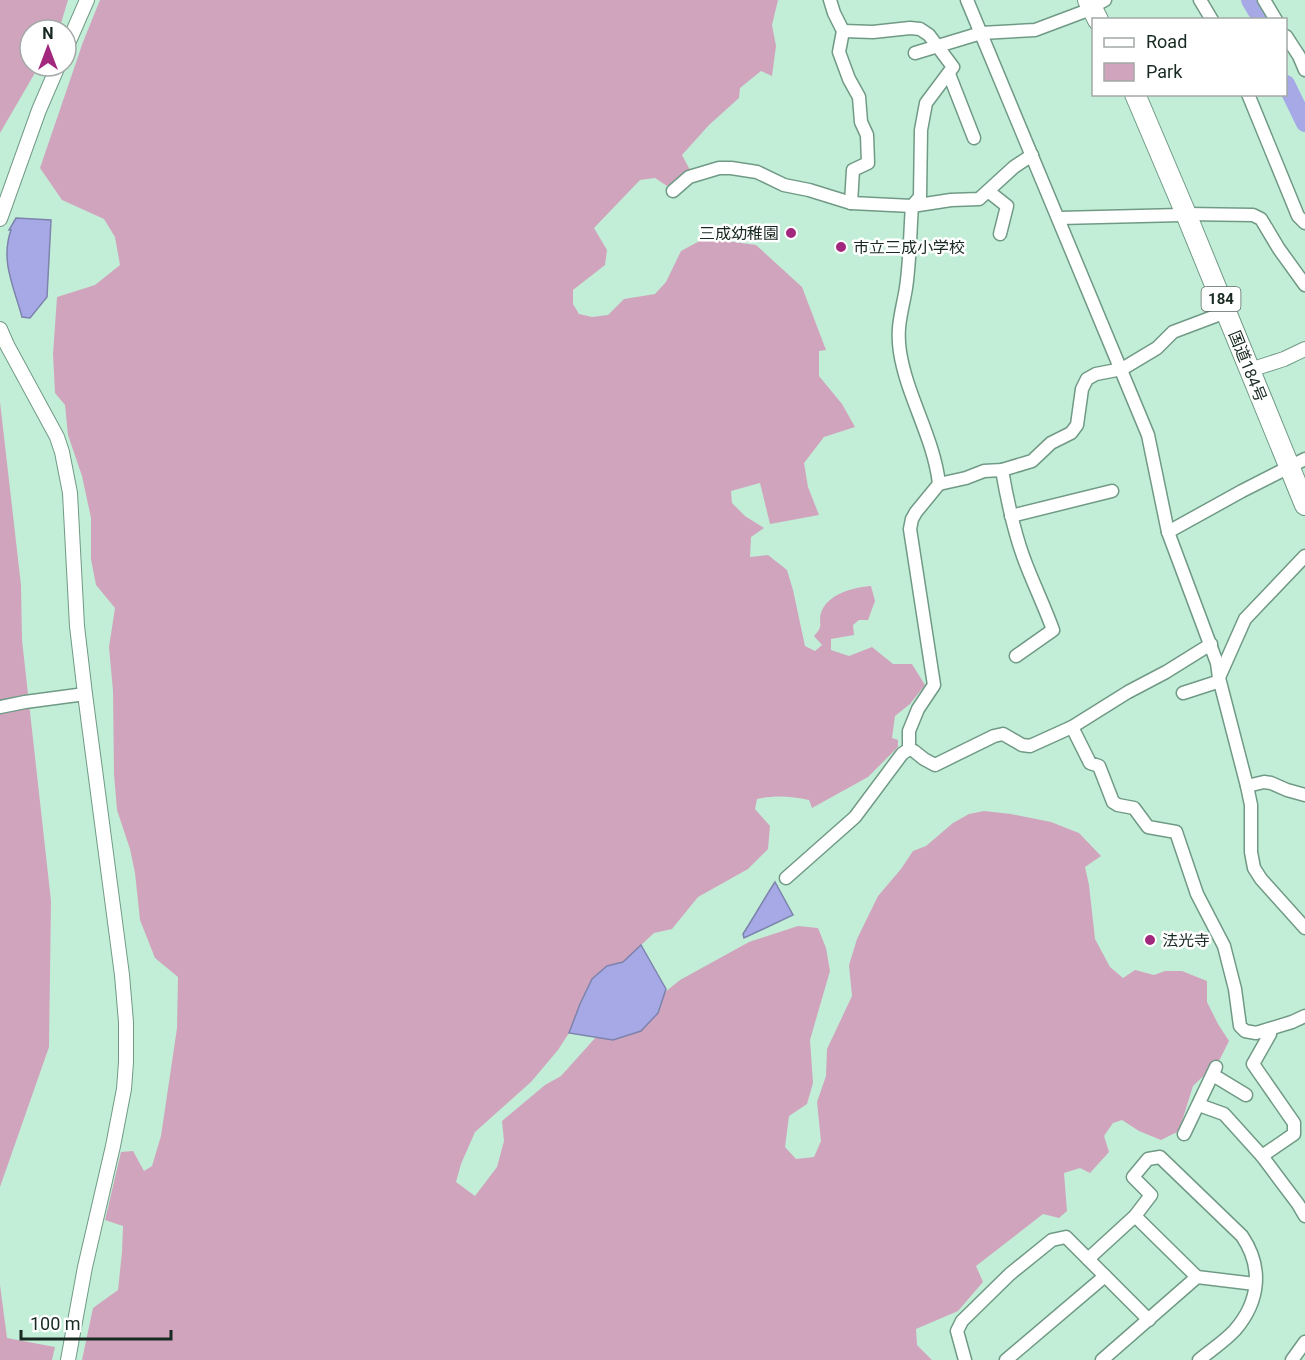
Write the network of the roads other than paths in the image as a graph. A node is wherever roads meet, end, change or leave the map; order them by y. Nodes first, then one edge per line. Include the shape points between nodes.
1 (87, 0) edge
2 (830, 0) edge
3 (967, 0) edge
4 (1200, 0) edge
5 (1264, 0) edge
6 (1096, 6) edge
7 (1211, 18) edge
8 (1275, 18) edge
9 (78, 21) edge
10 (843, 31) junction
11 (981, 33) junction
12 (1287, 39) edge
13 (938, 46) junction
14 (915, 53) dead end
15 (1302, 54) edge
16 (1305, 70) edge
17 (949, 74) junction
18 (53, 78) edge
19 (1136, 96) edge
20 (1249, 96) edge
21 (974, 138) dead end
22 (1032, 155) junction
23 (673, 191) dead end
24 (988, 191) junction
25 (851, 203) junction
26 (912, 206) junction
27 (1186, 214) junction
28 (1059, 218) junction
29 (0, 219) edge
30 (1305, 223) edge
31 (1000, 234) dead end
32 (1305, 285) edge
33 (1226, 312) junction
34 (0, 329) edge
35 (1305, 350) edge
36 (1122, 369) junction
37 (1250, 370) junction
38 (1297, 463) edge
39 (1002, 470) junction
40 (939, 484) junction
41 (1112, 491) dead end
42 (1305, 505) edge
43 (1011, 516) junction
44 (1168, 532) junction
45 (1305, 556) edge
46 (1211, 644) junction
47 (1016, 656) dead end
48 (1219, 678) junction
49 (1183, 693) dead end
50 (85, 694) junction
51 (0, 707) edge
52 (1072, 727) junction
53 (909, 749) junction
54 (1248, 786) junction
55 (1305, 795) edge
56 (786, 878) dead end
57 (1305, 928) edge
58 (1305, 1016) edge
59 (1270, 1029) junction
60 (1246, 1095) dead end
61 (1199, 1105) junction
62 (1305, 1125) edge
63 (1184, 1134) dead end
64 (1294, 1134) junction
65 (1262, 1156) junction
66 (1302, 1202) edge
67 (1135, 1216) junction
68 (1305, 1216) edge
69 (1088, 1259) junction
70 (1105, 1276) junction
71 (1197, 1277) junction
72 (1255, 1284) junction
73 (1149, 1320) junction
74 (1305, 1342) edge
75 (1205, 1358) edge
76 (68, 1360) edge
77 (965, 1360) edge
78 (1006, 1360) edge
79 (1102, 1360) edge
80 (1292, 1360) edge

1 - 9 street
2 - 10 street
3 - 11 street
4 - 7 street
5 - 8 street
6 - 11 street via 1035,30
10 - 13 street via 920,29
10 - 25 street via 839,52 859,97 861,122 867,135 868,163 853,170
11 - 13 street
11 - 22 street
12 - 15 street
13 - 14 street
13 - 17 street via 953,67
15 - 16 street
17 - 21 street
17 - 26 street via 926,103 921,130 920,197
18 - 29 street
19 - 27 highway, 国道184号 / 184
20 - 30 street via 1298,216
22 - 24 street
22 - 28 street
23 - 25 street via 689,177 731,168 757,172 784,185
24 - 26 street via 979,199
24 - 31 street via 1007,206
25 - 26 street
26 - 40 street via 898,338
27 - 28 street
27 - 32 street via 1253,215 1261,219
27 - 33 highway, 国道184号 / 184
28 - 36 street
33 - 36 street via 1173,332 1157,348
33 - 37 highway, 国道184号 / 184
34 - 50 street via 62,452 70,493
35 - 37 street
36 - 39 street via 1087,379 1077,425 1071,433 1051,443 1032,461
36 - 44 street via 1148,435
37 - 38 highway, 国道184号 / 184
38 - 42 highway, 国道184号 / 184
38 - 44 street
39 - 40 street
39 - 43 street
40 - 53 street via 916,512 910,529 933,685 909,731
41 - 43 street
43 - 47 street via 1053,630
44 - 46 street
45 - 48 street via 1245,619
46 - 48 street
46 - 52 street
48 - 49 street
48 - 54 street
50 - 51 street
50 - 76 street via 122,975 126,1062 113,1146
52 - 53 street via 1030,746 1003,734 994,736 935,765
52 - 59 street via 1090,763 1099,766 1113,802 1134,808 1148,827 1176,832 1197,894 1224,946 1240,1026 1256,1033
53 - 56 street via 855,817
54 - 55 street via 1271,783
54 - 57 street via 1254,867
58 - 59 street
59 - 64 street via 1253,1064 1294,1123
60 - 61 street via 1214,1071
61 - 63 street
61 - 65 street via 1224,1114
62 - 64 street
64 - 65 street
65 - 66 street
66 - 68 street
67 - 69 street
67 - 71 street
67 - 72 street via 1151,1195 1133,1177 1148,1159 1160,1158 1242,1236 1251,1249 1257,1273
69 - 70 street
69 - 77 street via 1066,1237 1052,1240 1010,1274 957,1330
70 - 73 street
70 - 78 street
71 - 72 street
71 - 73 street
72 - 75 street via 1244,1318
73 - 79 street
74 - 80 street

